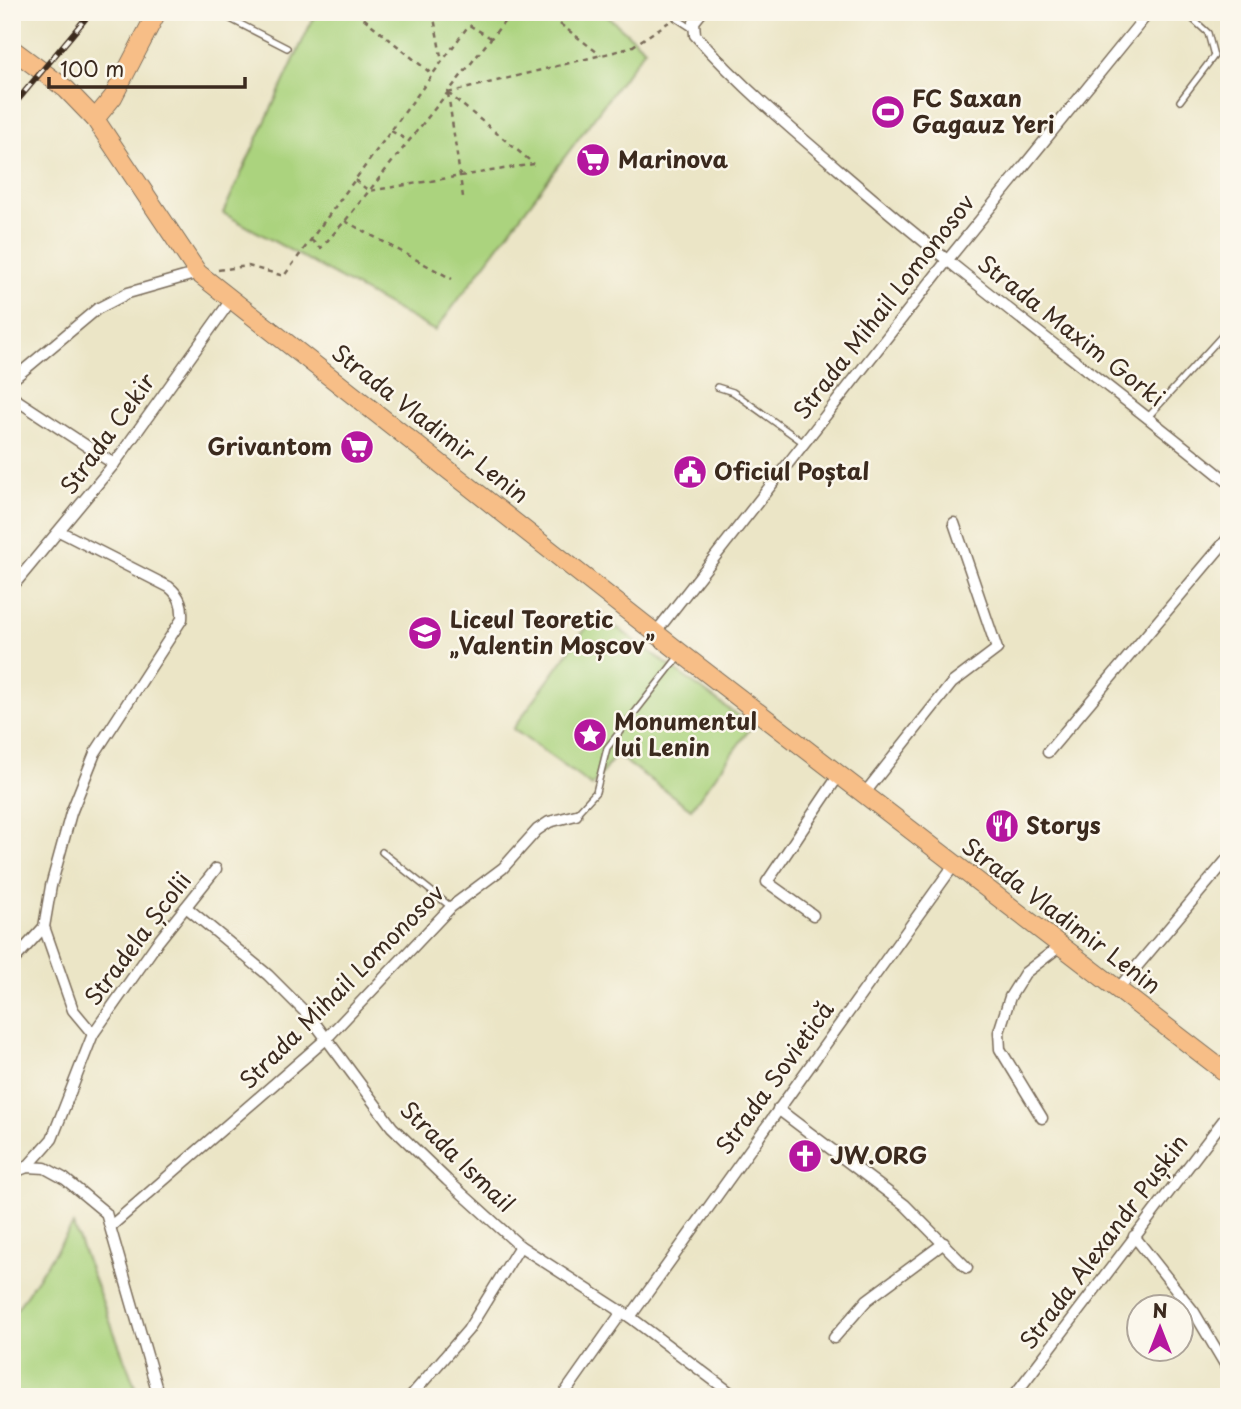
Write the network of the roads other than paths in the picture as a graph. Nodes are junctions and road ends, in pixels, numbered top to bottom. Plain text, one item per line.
1 (157, 12) edge
2 (217, 12) edge
3 (702, 12) edge
4 (1149, 12) edge
5 (1185, 12) edge
6 (675, 15) edge
7 (693, 29) junction
8 (287, 48) dead end
9 (16, 52) edge
10 (1180, 101) dead end
11 (95, 119) junction
12 (946, 262) junction
13 (198, 273) junction
14 (231, 300) junction
15 (1229, 328) edge
16 (12, 380) edge
17 (717, 387) dead end
18 (12, 397) edge
19 (1148, 417) junction
20 (804, 443) junction
21 (114, 464) junction
22 (1229, 483) edge
23 (954, 523) dead end
24 (61, 532) junction
25 (1229, 537) edge
26 (12, 587) edge
27 (656, 632) junction
28 (681, 653) junction
29 (1048, 752) dead end
30 (839, 775) junction
31 (864, 794) junction
32 (576, 815) joint
33 (382, 852) dead end
34 (1229, 857) edge
35 (954, 865) junction
36 (216, 869) dead end
37 (186, 907) junction
38 (451, 907) junction
39 (813, 915) dead end
40 (44, 927) junction
41 (1060, 946) junction
42 (12, 962) edge
43 (1117, 990) junction
44 (93, 1034) junction
45 (326, 1039) junction
46 (1229, 1075) edge
47 (778, 1109) junction
48 (1229, 1113) edge
49 (1042, 1118) dead end
50 (27, 1167) junction
51 (12, 1173) edge
52 (111, 1226) junction
53 (1134, 1236) junction
54 (944, 1243) junction
55 (520, 1246) junction
56 (967, 1268) dead end
57 (626, 1314) junction
58 (834, 1338) dead end
59 (1229, 1371) edge
60 (159, 1397) edge
61 (410, 1397) edge
62 (562, 1397) edge
63 (736, 1397) edge
64 (1013, 1397) edge

1 - 11 main road
2 - 8 lane
3 - 7 street
4 - 12 street, Strada Mihail Lomonosov
5 - 10 lane
6 - 7 lane, Strada Maxim Gorki
7 - 12 street, Strada Maxim Gorki
9 - 11 main road, Strada Vladimir Lenin
11 - 13 main road, Strada Vladimir Lenin
12 - 19 street, Strada Maxim Gorki
12 - 20 street, Strada Mihail Lomonosov
13 - 14 main road, Strada Vladimir Lenin
13 - 16 street
14 - 21 street, Strada Cekir
14 - 27 main road, Strada Vladimir Lenin
15 - 19 lane
17 - 20 lane
18 - 21 street
19 - 22 street, Strada Maxim Gorki
20 - 27 street, Strada Mihail Lomonosov
21 - 24 street, Strada Cekir
23 - 31 street
24 - 26 street, Strada Cekir
24 - 40 street
25 - 29 street
27 - 28 main road, Strada Vladimir Lenin
28 - 30 main road, Strada Vladimir Lenin
28 - 32 lane
30 - 31 main road, Strada Vladimir Lenin
30 - 39 street
31 - 35 main road, Strada Vladimir Lenin
32 - 38 street, Strada Mihail Lomonosov
33 - 38 lane
34 - 43 street
35 - 41 main road, Strada Vladimir Lenin
35 - 47 street, Strada Sovietică
36 - 37 street, Stradela Școlii
37 - 44 street, Stradela Școlii
37 - 45 street, Strada Ismail
38 - 45 street, Strada Mihail Lomonosov
40 - 42 street
40 - 44 street
41 - 43 main road, Strada Vladimir Lenin
41 - 49 street
43 - 46 main road, Strada Vladimir Lenin
44 - 50 street, Stradela Școlii
45 - 52 street, Strada Mihail Lomonosov
45 - 55 street, Strada Ismail
47 - 54 street
47 - 57 street, Strada Sovietică
48 - 53 street, Strada Alexandr Pușkin
50 - 51 street
50 - 52 street
52 - 60 street
53 - 59 street
53 - 64 street, Strada Alexandr Pușkin
54 - 56 street
54 - 58 street
55 - 57 street, Strada Ismail
55 - 61 street
57 - 62 street, Strada Sovietică
57 - 63 street, Strada Ismail

